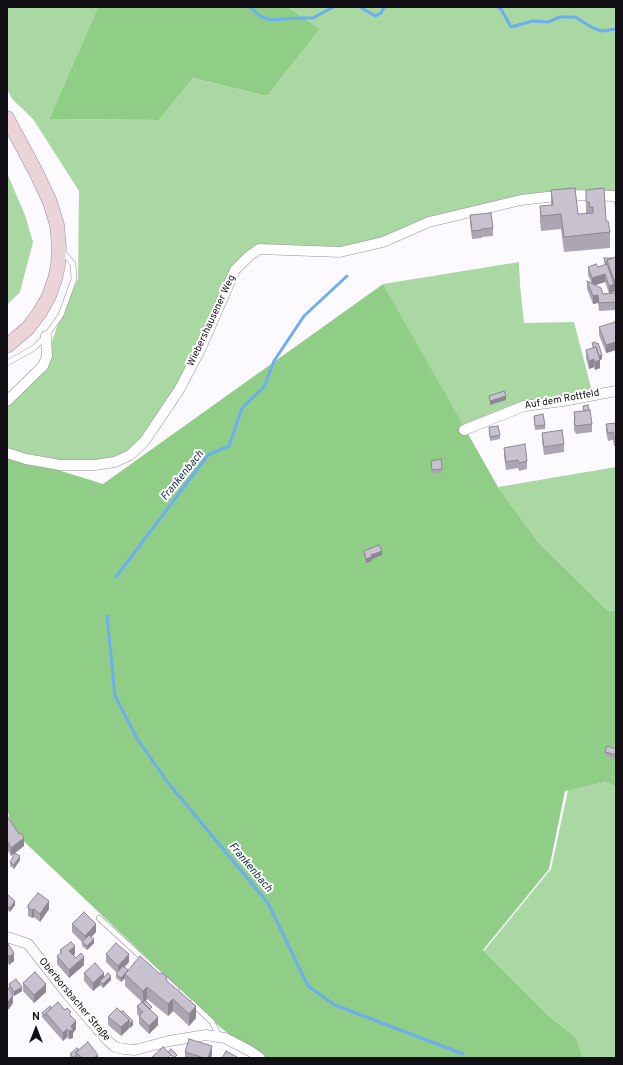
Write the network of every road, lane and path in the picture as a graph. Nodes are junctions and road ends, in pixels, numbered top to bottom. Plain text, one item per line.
1 (7, 118) edge
2 (616, 196) edge
3 (59, 247) junction
4 (46, 336) junction
5 (7, 346) edge
6 (7, 363) edge
7 (616, 392) edge
8 (7, 401) edge
9 (464, 430) dead end
10 (7, 453) edge
11 (99, 918) dead end
12 (7, 937) edge
13 (183, 996) edge
14 (189, 1001) edge
15 (219, 1036) junction
16 (260, 1058) edge

1 - 3 main road
2 - 10 street, Wiebershausener Weg
3 - 4 lane
3 - 5 main road
4 - 6 lane
4 - 8 street
7 - 9 street, Auf dem Rottfeld
11 - 13 lane
12 - 15 street, Oberborsbacher Straße
14 - 15 lane
15 - 16 street, Oberborsbacher Straße

